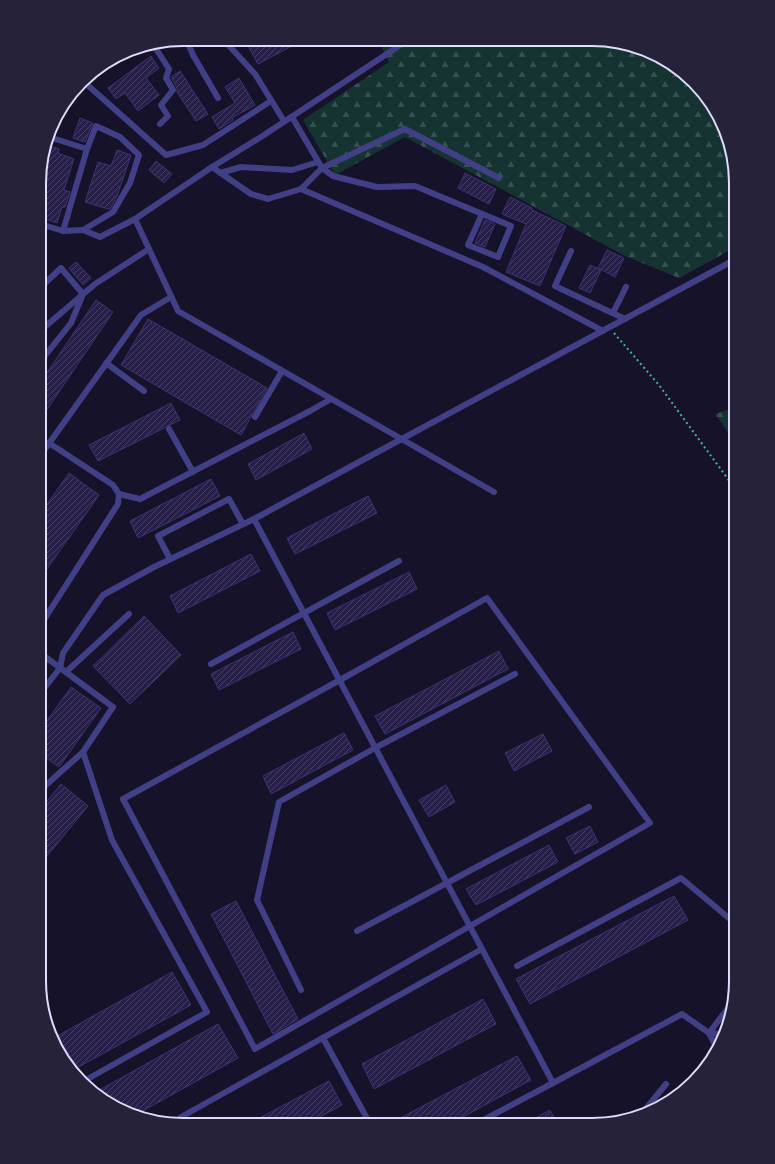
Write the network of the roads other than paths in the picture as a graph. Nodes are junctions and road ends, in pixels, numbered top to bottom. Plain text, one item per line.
1 (189, 46) edge
2 (229, 46) edge
3 (399, 46) edge
4 (156, 49) edge
5 (88, 85) edge
6 (218, 98) dead end
7 (272, 100) junction
8 (292, 117) junction
9 (284, 121) junction
10 (160, 124) dead end
11 (53, 138) edge
12 (87, 149) junction
13 (318, 162) junction
14 (212, 167) junction
15 (322, 168) junction
16 (220, 173) junction
17 (499, 178) dead end
18 (301, 189) junction
19 (482, 214) junction
20 (135, 219) junction
21 (46, 226) edge
22 (83, 230) junction
23 (63, 231) junction
24 (149, 249) junction
25 (571, 251) dead end
26 (729, 264) edge
27 (46, 282) edge
28 (626, 287) dead end
29 (83, 294) junction
30 (171, 297) junction
31 (612, 313) junction
32 (625, 319) junction
33 (46, 326) edge
34 (603, 331) junction
35 (46, 354) edge
36 (106, 363) junction
37 (282, 371) junction
38 (144, 391) dead end
39 (331, 399) junction
40 (255, 417) dead end
41 (170, 429) dead end
42 (401, 439) junction
43 (49, 443) junction
44 (46, 447) edge
45 (193, 472) junction
46 (494, 492) dead end
47 (120, 494) junction
48 (254, 519) junction
49 (243, 524) junction
50 (170, 560) junction
51 (399, 561) dead end
52 (304, 613) junction
53 (130, 614) dead end
54 (46, 617) edge
55 (46, 658) edge
56 (211, 664) dead end
57 (60, 668) junction
58 (66, 672) junction
59 (515, 674) dead end
60 (340, 680) junction
61 (46, 686) edge
62 (375, 748) junction
63 (83, 752) junction
64 (46, 785) edge
65 (589, 807) dead end
66 (447, 884) junction
67 (729, 918) edge
68 (470, 926) junction
69 (357, 932) dead end
70 (482, 949) junction
71 (517, 966) dead end
72 (301, 990) dead end
73 (725, 1011) edge
74 (708, 1033) junction
75 (718, 1034) edge
76 (323, 1038) junction
77 (714, 1044) edge
78 (87, 1079) edge
79 (553, 1083) junction
80 (666, 1084) dead end
81 (648, 1107) edge
82 (181, 1118) edge
83 (367, 1118) edge
84 (487, 1118) edge

1 - 6 lane
2 - 7 lane
3 - 8 lane
4 - 10 lane
5 - 7 lane
7 - 9 lane
8 - 9 lane
8 - 13 lane
9 - 14 lane
11 - 12 lane
12 - 22 lane
12 - 23 lane
13 - 15 lane
13 - 16 lane
14 - 16 lane
14 - 20 lane
15 - 17 lane
15 - 18 lane
15 - 19 lane
16 - 18 lane
18 - 34 lane
19 - 19 lane
20 - 22 lane
20 - 24 lane
21 - 23 lane
22 - 23 lane
24 - 29 lane
24 - 30 lane
25 - 31 lane
26 - 32 lane
27 - 29 lane
28 - 31 lane
29 - 33 lane
29 - 35 lane
30 - 36 lane
30 - 37 lane
31 - 32 lane
32 - 34 lane
34 - 42 lane
36 - 38 lane
36 - 43 lane
37 - 39 lane
37 - 40 lane
39 - 42 lane
39 - 45 lane
41 - 45 lane
42 - 46 lane
42 - 48 lane
43 - 44 lane
43 - 47 lane
45 - 47 lane
47 - 54 lane
48 - 49 lane
48 - 52 lane
49 - 50 lane
49 - 50 lane
50 - 57 lane
51 - 52 lane
52 - 56 lane
52 - 60 lane
53 - 58 lane
55 - 57 lane
57 - 58 lane
57 - 61 lane
58 - 63 lane
59 - 62 lane
60 - 62 lane
60 - 68 lane
60 - 68 lane
62 - 66 lane
62 - 72 lane
63 - 64 lane
63 - 78 lane
65 - 66 lane
66 - 68 lane
66 - 69 lane
67 - 71 lane
68 - 70 lane
70 - 76 lane
70 - 79 lane
73 - 74 lane
74 - 75 lane
74 - 77 lane
74 - 79 lane
76 - 82 lane
76 - 83 lane
79 - 84 lane
80 - 81 lane

